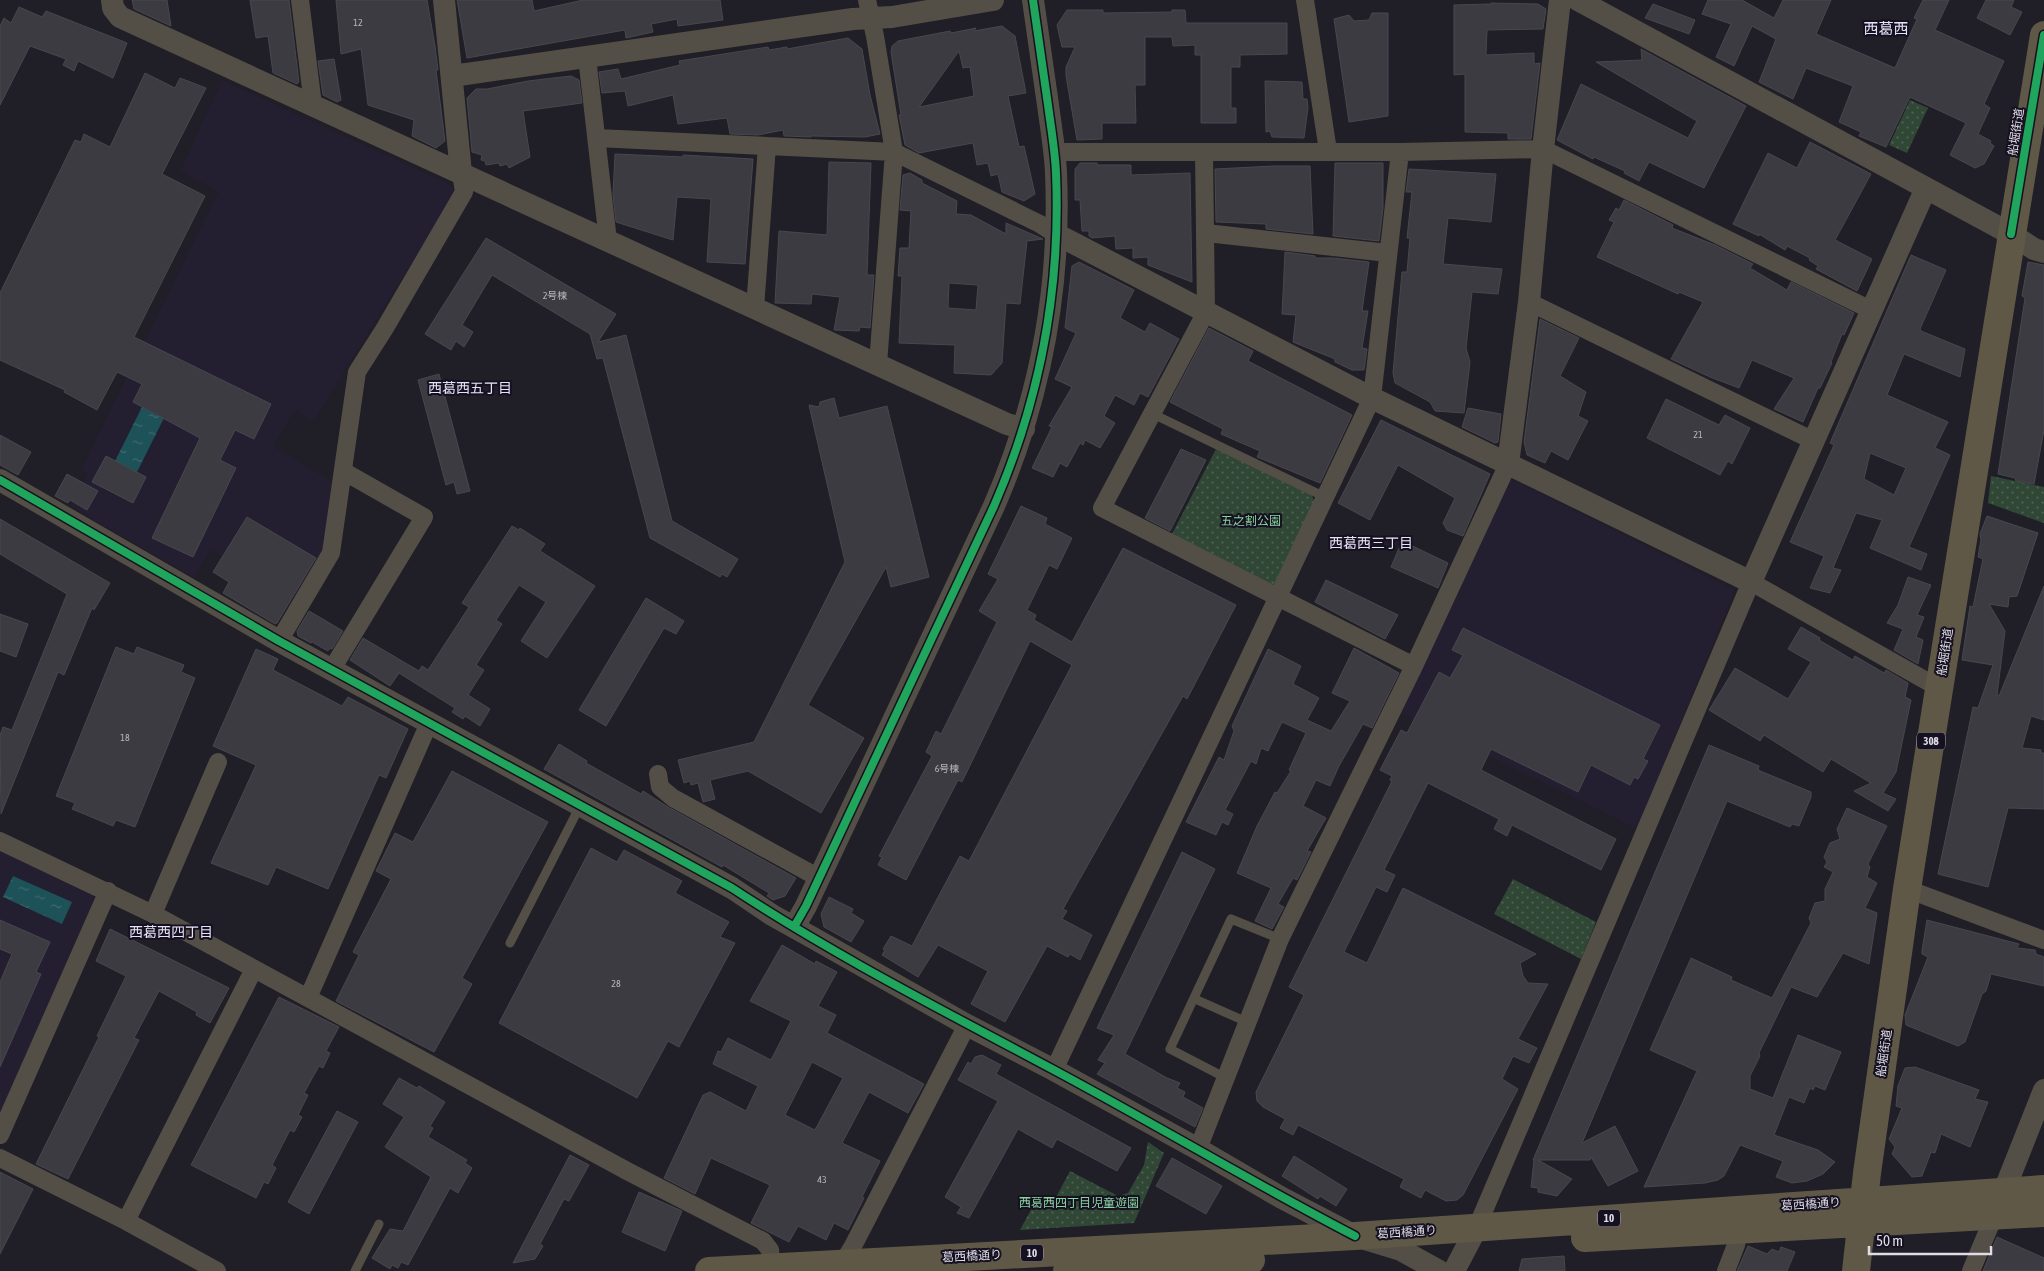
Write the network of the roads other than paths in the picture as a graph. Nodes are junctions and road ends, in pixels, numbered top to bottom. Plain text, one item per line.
1 (112, 0) edge
2 (300, 0) edge
3 (444, 0) edge
4 (1033, 0) edge
5 (1305, 0) edge
6 (1560, 0) edge
7 (1578, 0) edge
8 (983, 1) edge
9 (869, 9) edge
10 (2044, 35) edge
11 (587, 57) junction
12 (452, 76) junction
13 (313, 106) junction
14 (596, 138) junction
15 (767, 146) junction
16 (1543, 149) junction
17 (1328, 151) junction
18 (894, 152) junction
19 (1054, 152) junction
20 (1204, 152) junction
21 (1400, 152) junction
22 (461, 173) junction
23 (1926, 188) junction
24 (1056, 234) junction
25 (1206, 234) junction
26 (2011, 234) junction
27 (608, 241) junction
28 (2044, 252) edge
29 (1388, 253) junction
30 (1529, 302) junction
31 (755, 308) junction
32 (1871, 310) junction
33 (1206, 312) junction
34 (878, 364) junction
35 (1372, 398) junction
36 (1151, 412) junction
37 (1024, 429) junction
38 (1814, 441) junction
39 (1508, 464) junction
40 (343, 471) junction
41 (0, 480) edge
42 (1325, 497) junction
43 (1752, 582) junction
44 (1277, 597) junction
45 (279, 640) junction
46 (1414, 666) junction
47 (332, 670) junction
48 (1939, 688) junction
49 (429, 723) junction
50 (218, 762) dead end
51 (658, 774) dead end
52 (580, 806) junction
53 (0, 841) edge
54 (819, 878) junction
55 (1907, 889) junction
56 (108, 891) junction
57 (153, 914) junction
58 (794, 927) junction
59 (1280, 939) junction
60 (2044, 940) edge
61 (510, 943) dead end
62 (254, 969) junction
63 (308, 998) junction
64 (1195, 1000) junction
65 (1247, 1022) junction
66 (967, 1025) junction
67 (1054, 1070) junction
68 (1226, 1078) junction
69 (2044, 1090) edge
70 (0, 1135) edge
71 (1198, 1150) junction
72 (0, 1158) edge
73 (2044, 1188) edge
74 (2006, 1191) junction
75 (1863, 1212) junction
76 (2044, 1213) edge
77 (1994, 1216) junction
78 (126, 1221) junction
79 (379, 1224) dead end
80 (1738, 1229) junction
81 (1355, 1236) junction
82 (1473, 1236) junction
83 (1401, 1250) junction
84 (840, 1267) edge
85 (772, 1269) edge
86 (1136, 1269) edge
87 (217, 1271) edge
88 (355, 1271) edge
89 (709, 1271) edge
90 (1067, 1271) edge
91 (1439, 1271) edge
92 (1454, 1271) edge
93 (1726, 1271) edge
94 (1856, 1271) edge
95 (1971, 1271) edge

1 - 13 street
2 - 13 street
3 - 12 street
4 - 19 street
5 - 17 street
6 - 16 street
7 - 23 street
8 - 9 street
9 - 11 street
9 - 18 street
10 - 26 main road, 船堀街道 / 308
11 - 12 street
11 - 14 street
12 - 22 street
13 - 22 street
14 - 15 street
14 - 27 street
15 - 18 street
15 - 31 street
16 - 21 street
16 - 30 street
16 - 32 street
17 - 20 street
17 - 21 street
18 - 24 street
18 - 34 street
19 - 20 street
19 - 24 street
20 - 25 street
21 - 29 street
22 - 27 street
22 - 40 street
23 - 26 street
23 - 32 street
24 - 33 street
24 - 37 street
25 - 29 street
25 - 33 street
26 - 28 street
26 - 48 main road, 船堀街道 / 308
27 - 31 street
29 - 35 street
30 - 38 street
30 - 39 street
31 - 34 street
32 - 38 street
33 - 35 street
33 - 36 street
34 - 37 street
35 - 39 street
35 - 42 street
36 - 42 lane
36 - 44 street
37 - 54 street
38 - 43 street
39 - 43 street
39 - 46 street
40 - 45 street
40 - 47 street
41 - 45 street
42 - 44 street
43 - 48 street
43 - 82 street
44 - 46 street
44 - 67 street
45 - 47 street
46 - 59 street
47 - 49 street
48 - 55 main road, 船堀街道 / 308
49 - 52 street
49 - 63 street
50 - 57 street
51 - 54 street
52 - 58 street
52 - 61 lane
53 - 56 street
54 - 58 street
55 - 60 street
55 - 75 main road, 船堀街道 / 308
56 - 57 street
56 - 70 street
57 - 62 street
58 - 66 street
59 - 64 lane
59 - 65 street
62 - 63 street
62 - 78 street
63 - 85 street
64 - 65 lane
64 - 68 lane
65 - 68 street
66 - 67 street
66 - 84 street
67 - 71 street
68 - 71 street
69 - 74 street
71 - 81 street
72 - 78 street
73 - 74 main road, 葛西橋通り / 10
74 - 75 main road, 葛西橋通り / 10
74 - 77 street
75 - 77 main road, 葛西橋通り / 10
75 - 80 main road, 葛西橋通り / 10
75 - 82 main road, 葛西橋通り / 10
75 - 94 main road, 船堀街道 / 308
76 - 77 main road, 葛西橋通り / 10
77 - 95 street
78 - 87 street
79 - 88 lane
80 - 82 main road, 葛西橋通り / 10
80 - 93 street
81 - 82 main road, 葛西橋通り / 10
81 - 83 street
81 - 84 main road, 葛西橋通り / 10
82 - 83 main road, 葛西橋通り / 10
82 - 92 street
83 - 86 main road, 葛西橋通り / 10
83 - 91 street
84 - 85 main road, 葛西橋通り / 10
85 - 89 main road, 葛西橋通り / 10
86 - 90 main road, 葛西橋通り / 10

